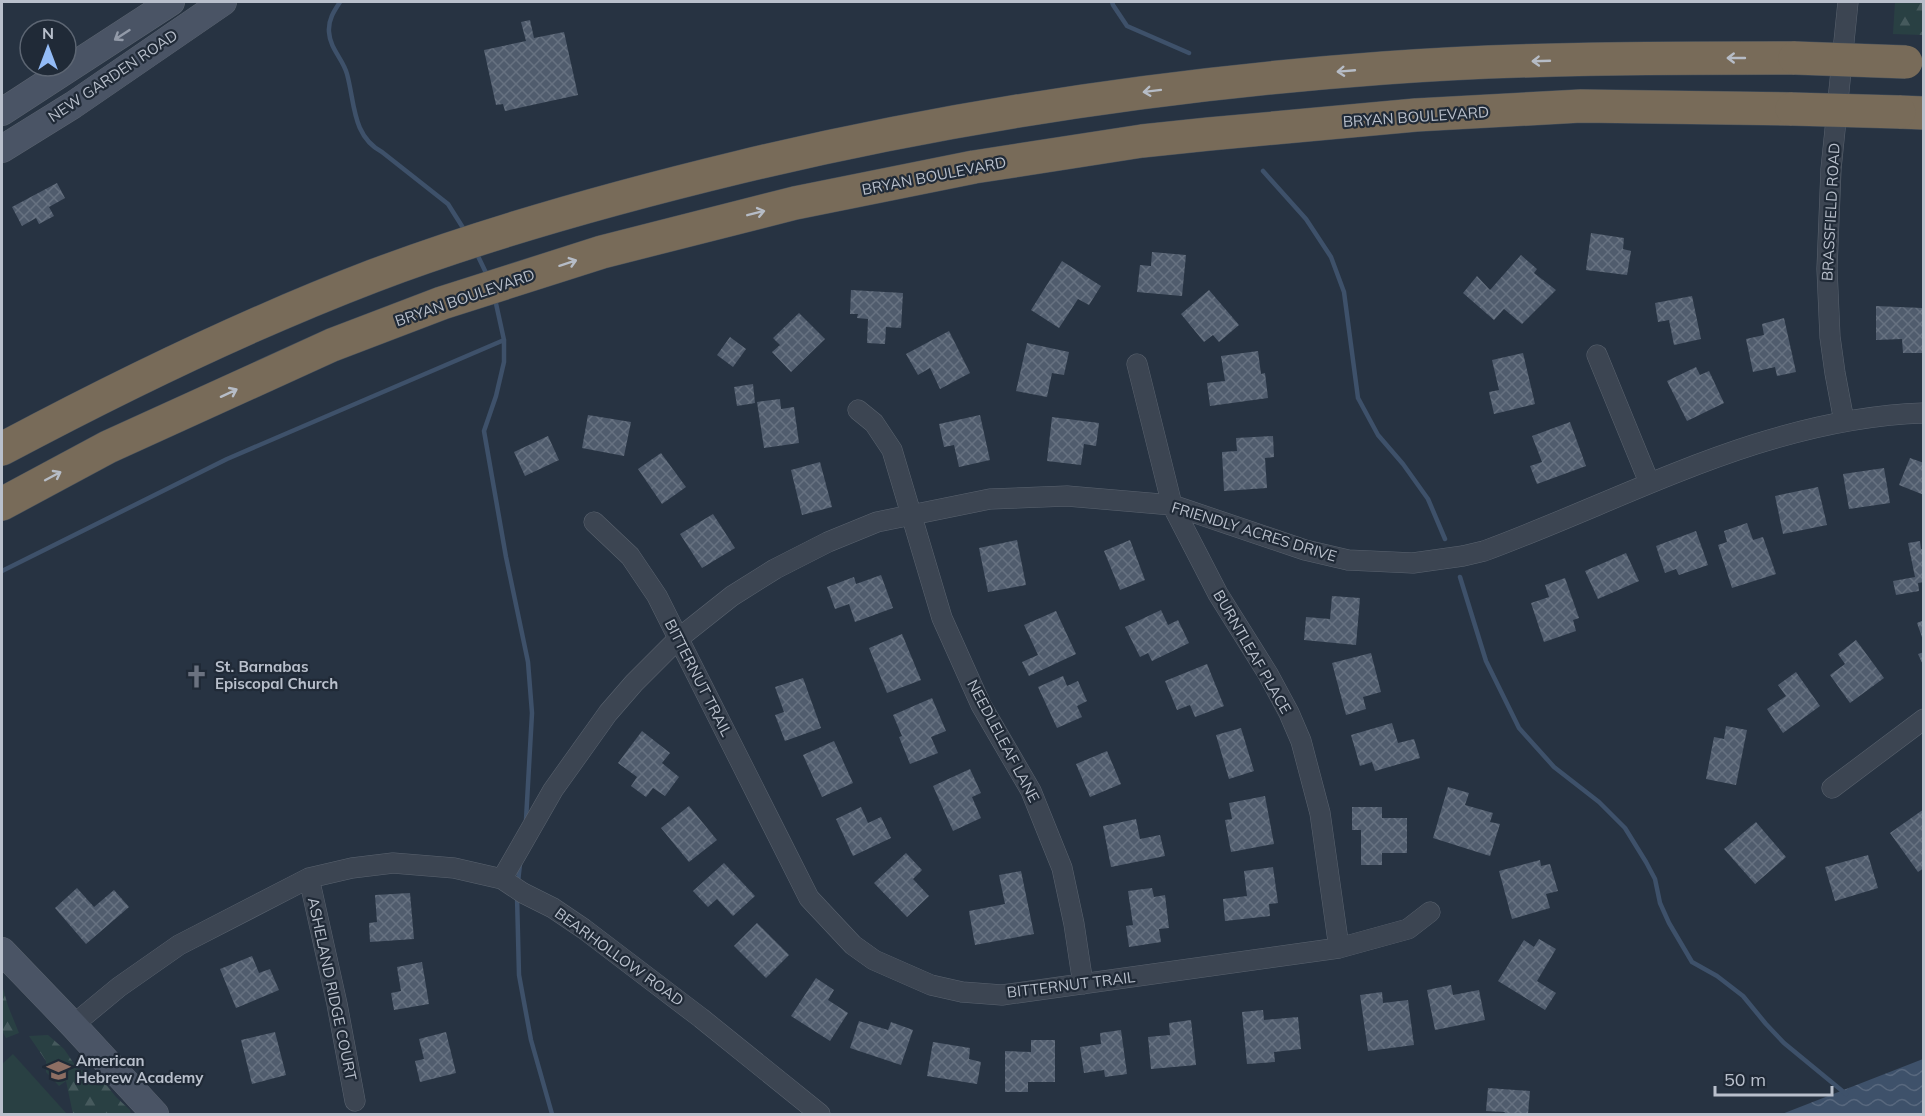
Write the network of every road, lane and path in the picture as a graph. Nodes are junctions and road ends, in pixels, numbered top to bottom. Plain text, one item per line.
1 (171, 2) edge
2 (224, 2) edge
3 (1848, 2) edge
4 (1915, 62) edge
5 (6, 110) edge
6 (1911, 112) edge
7 (2, 133) edge
8 (2, 149) edge
9 (1597, 355) dead end
10 (1137, 364) dead end
11 (858, 410) dead end
12 (1923, 412) edge
13 (1844, 421) junction
14 (2, 449) edge
15 (1649, 482) junction
16 (2, 504) edge
17 (1172, 505) junction
18 (912, 514) junction
19 (594, 522) dead end
20 (679, 638) junction
21 (1923, 719) edge
22 (1832, 788) dead end
23 (309, 878) junction
24 (502, 879) junction
25 (1430, 912) dead end
26 (1339, 948) junction
27 (2, 951) edge
28 (1083, 984) junction
29 (73, 1025) junction
30 (355, 1101) dead end
31 (155, 1114) edge
32 (819, 1114) edge

1 -> 5 main road, NEW GARDEN ROAD
2 - 8 main road, NEW GARDEN ROAD
3 - 13 street, BRASSFIELD ROAD
4 -> 14 highway, bridge
5 - 7 main road
16 -> 6 highway, BRYAN BOULEVARD, bridge
9 - 15 street
10 - 17 street, BURNTLEAF PLACE
11 - 18 street, NEEDLELEAF LANE
12 - 13 street, FRIENDLY ACRES DRIVE
13 - 15 street, FRIENDLY ACRES DRIVE
15 - 17 street, FRIENDLY ACRES DRIVE
17 - 18 street, FRIENDLY ACRES DRIVE
17 - 26 street, BURNTLEAF PLACE
18 - 20 street, FRIENDLY ACRES DRIVE
18 - 28 street, NEEDLELEAF LANE
19 - 20 street, BITTERNUT TRAIL
20 - 24 street, FRIENDLY ACRES DRIVE
20 - 28 street, BITTERNUT TRAIL
21 - 22 street
23 - 24 street, BEARHOLLOW ROAD
23 - 29 street, BEARHOLLOW ROAD
23 - 30 street, ASHELAND RIDGE COURT
24 - 32 street, BEARHOLLOW ROAD
25 - 26 street, BITTERNUT TRAIL
26 - 28 street, BITTERNUT TRAIL
27 - 29 main road
29 - 31 main road

